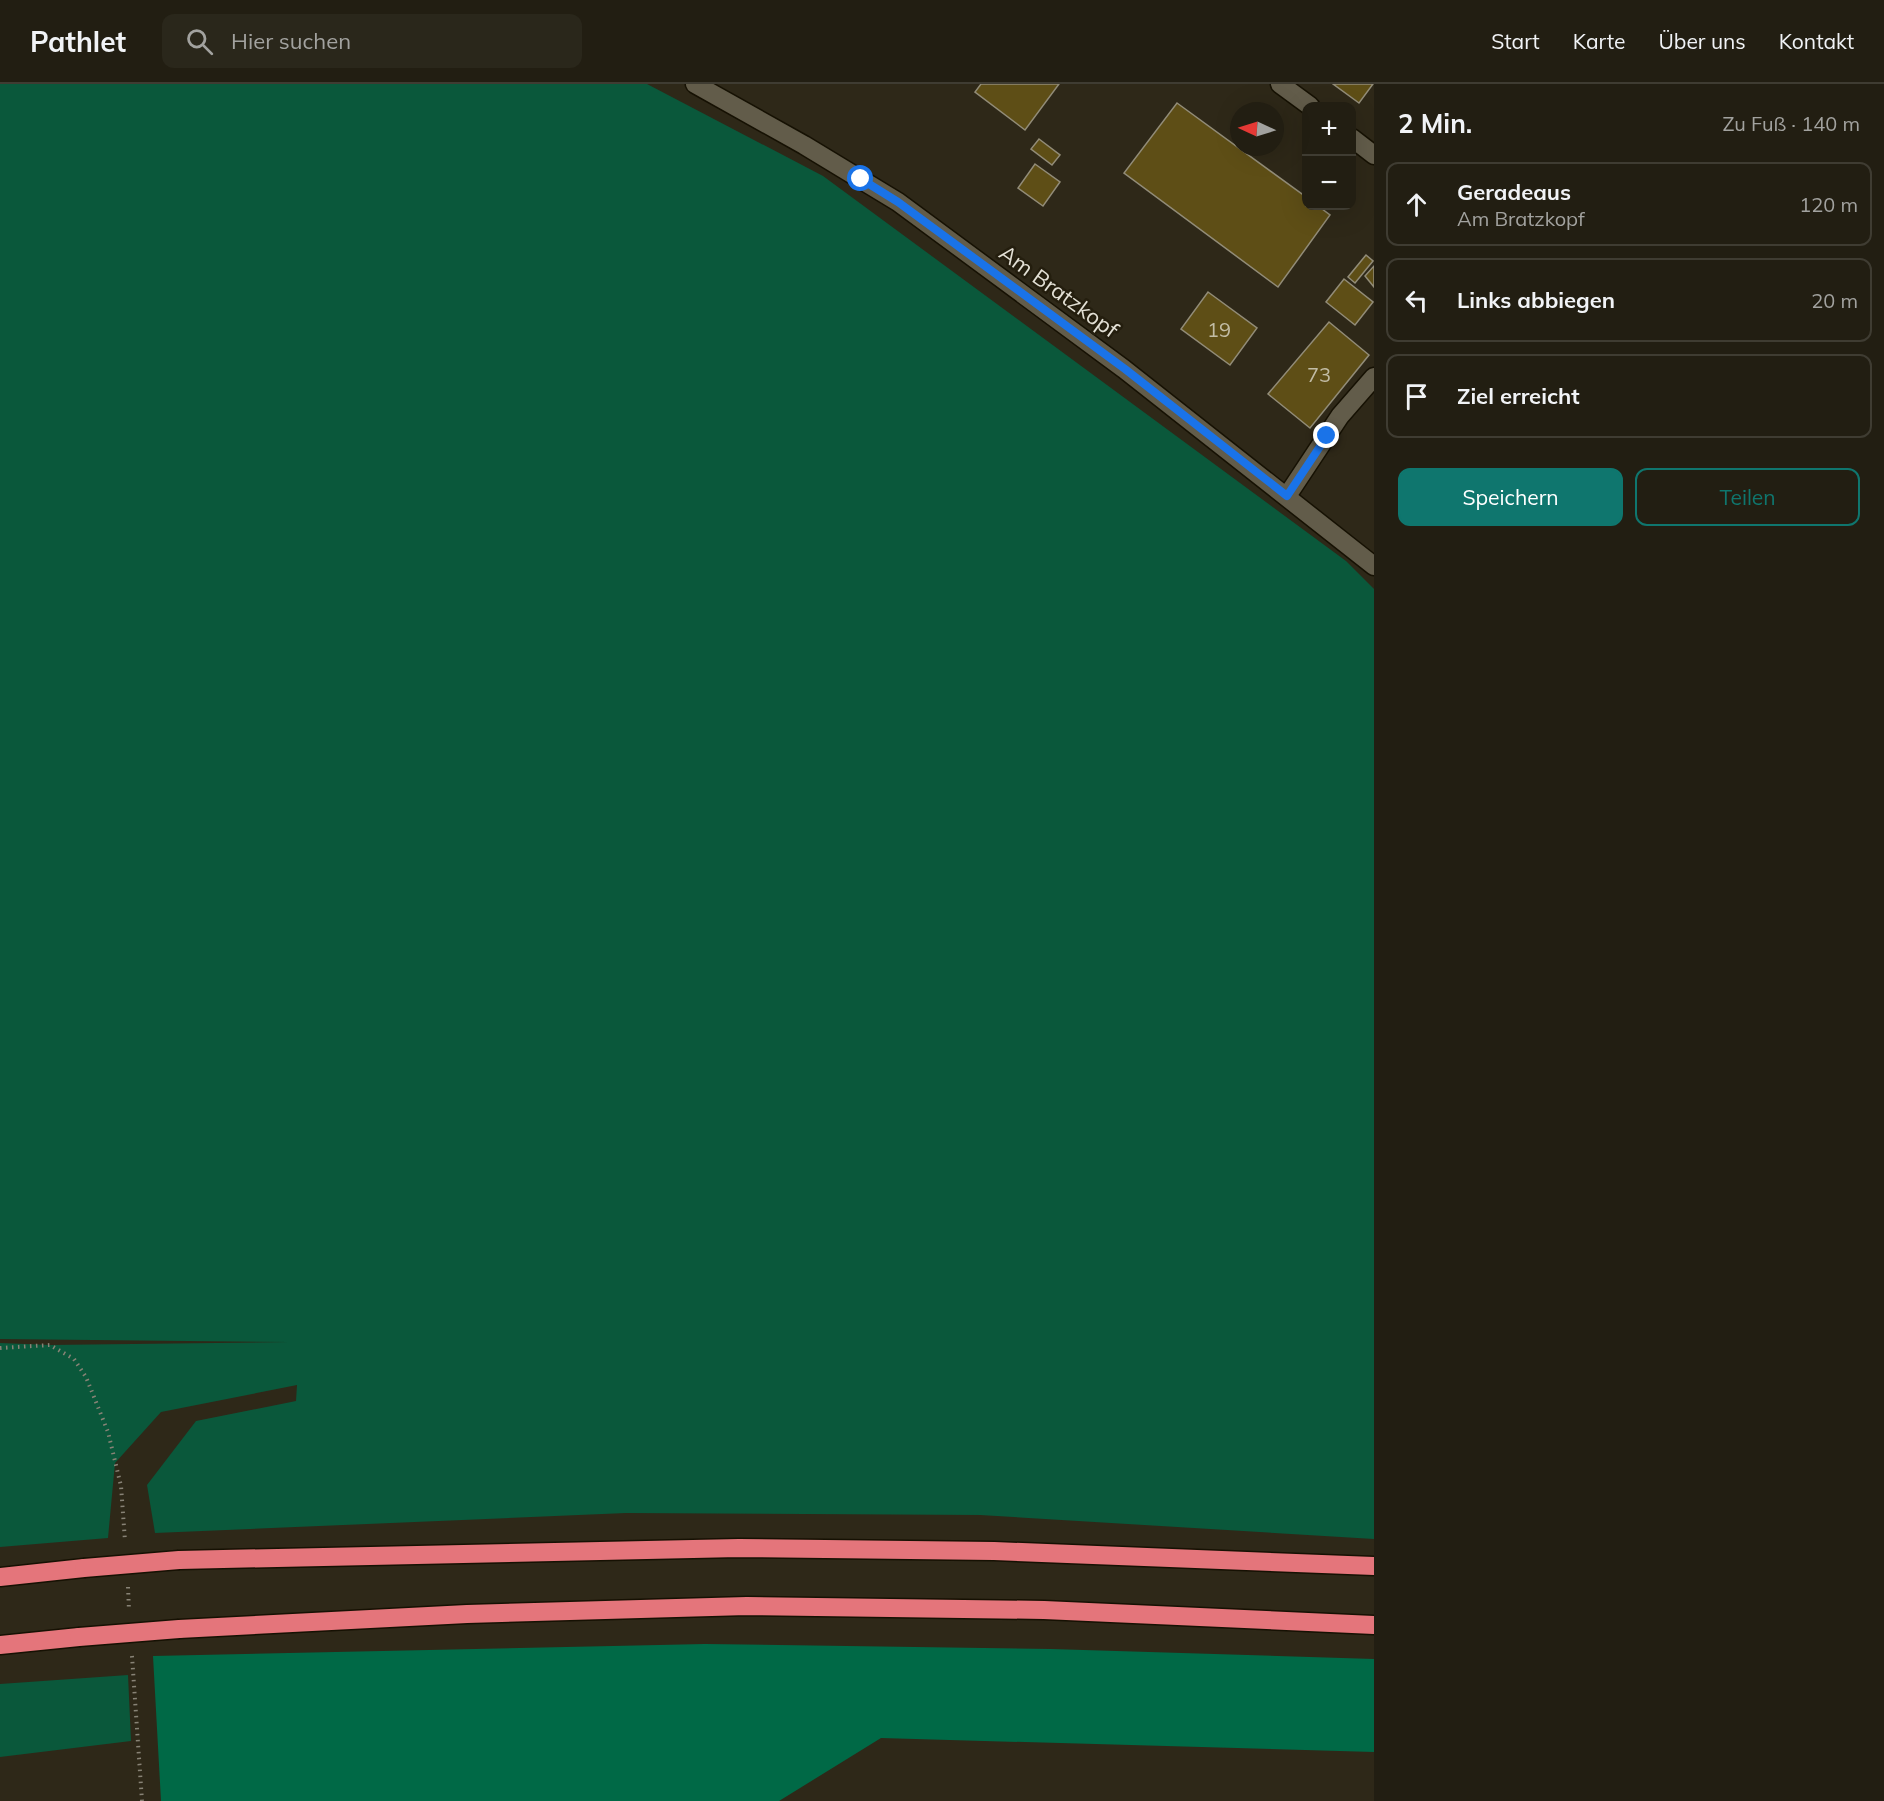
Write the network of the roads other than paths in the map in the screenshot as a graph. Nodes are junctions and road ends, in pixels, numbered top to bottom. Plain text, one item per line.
1 (695, 84) edge
2 (1280, 84) edge
3 (1305, 102) edge
4 (1356, 141) edge
5 (1374, 155) edge
6 (1374, 377) edge
7 (1287, 496) junction
8 (1374, 566) edge
9 (1374, 1566) edge
10 (0, 1577) edge
11 (1374, 1625) edge
12 (0, 1645) edge

1 - 7 street, Am Bratzkopf
2 - 3 street
4 - 5 street
6 - 7 street
7 - 8 street, Am Bratzkopf
9 - 10 highway, bridge
11 - 12 highway, bridge

